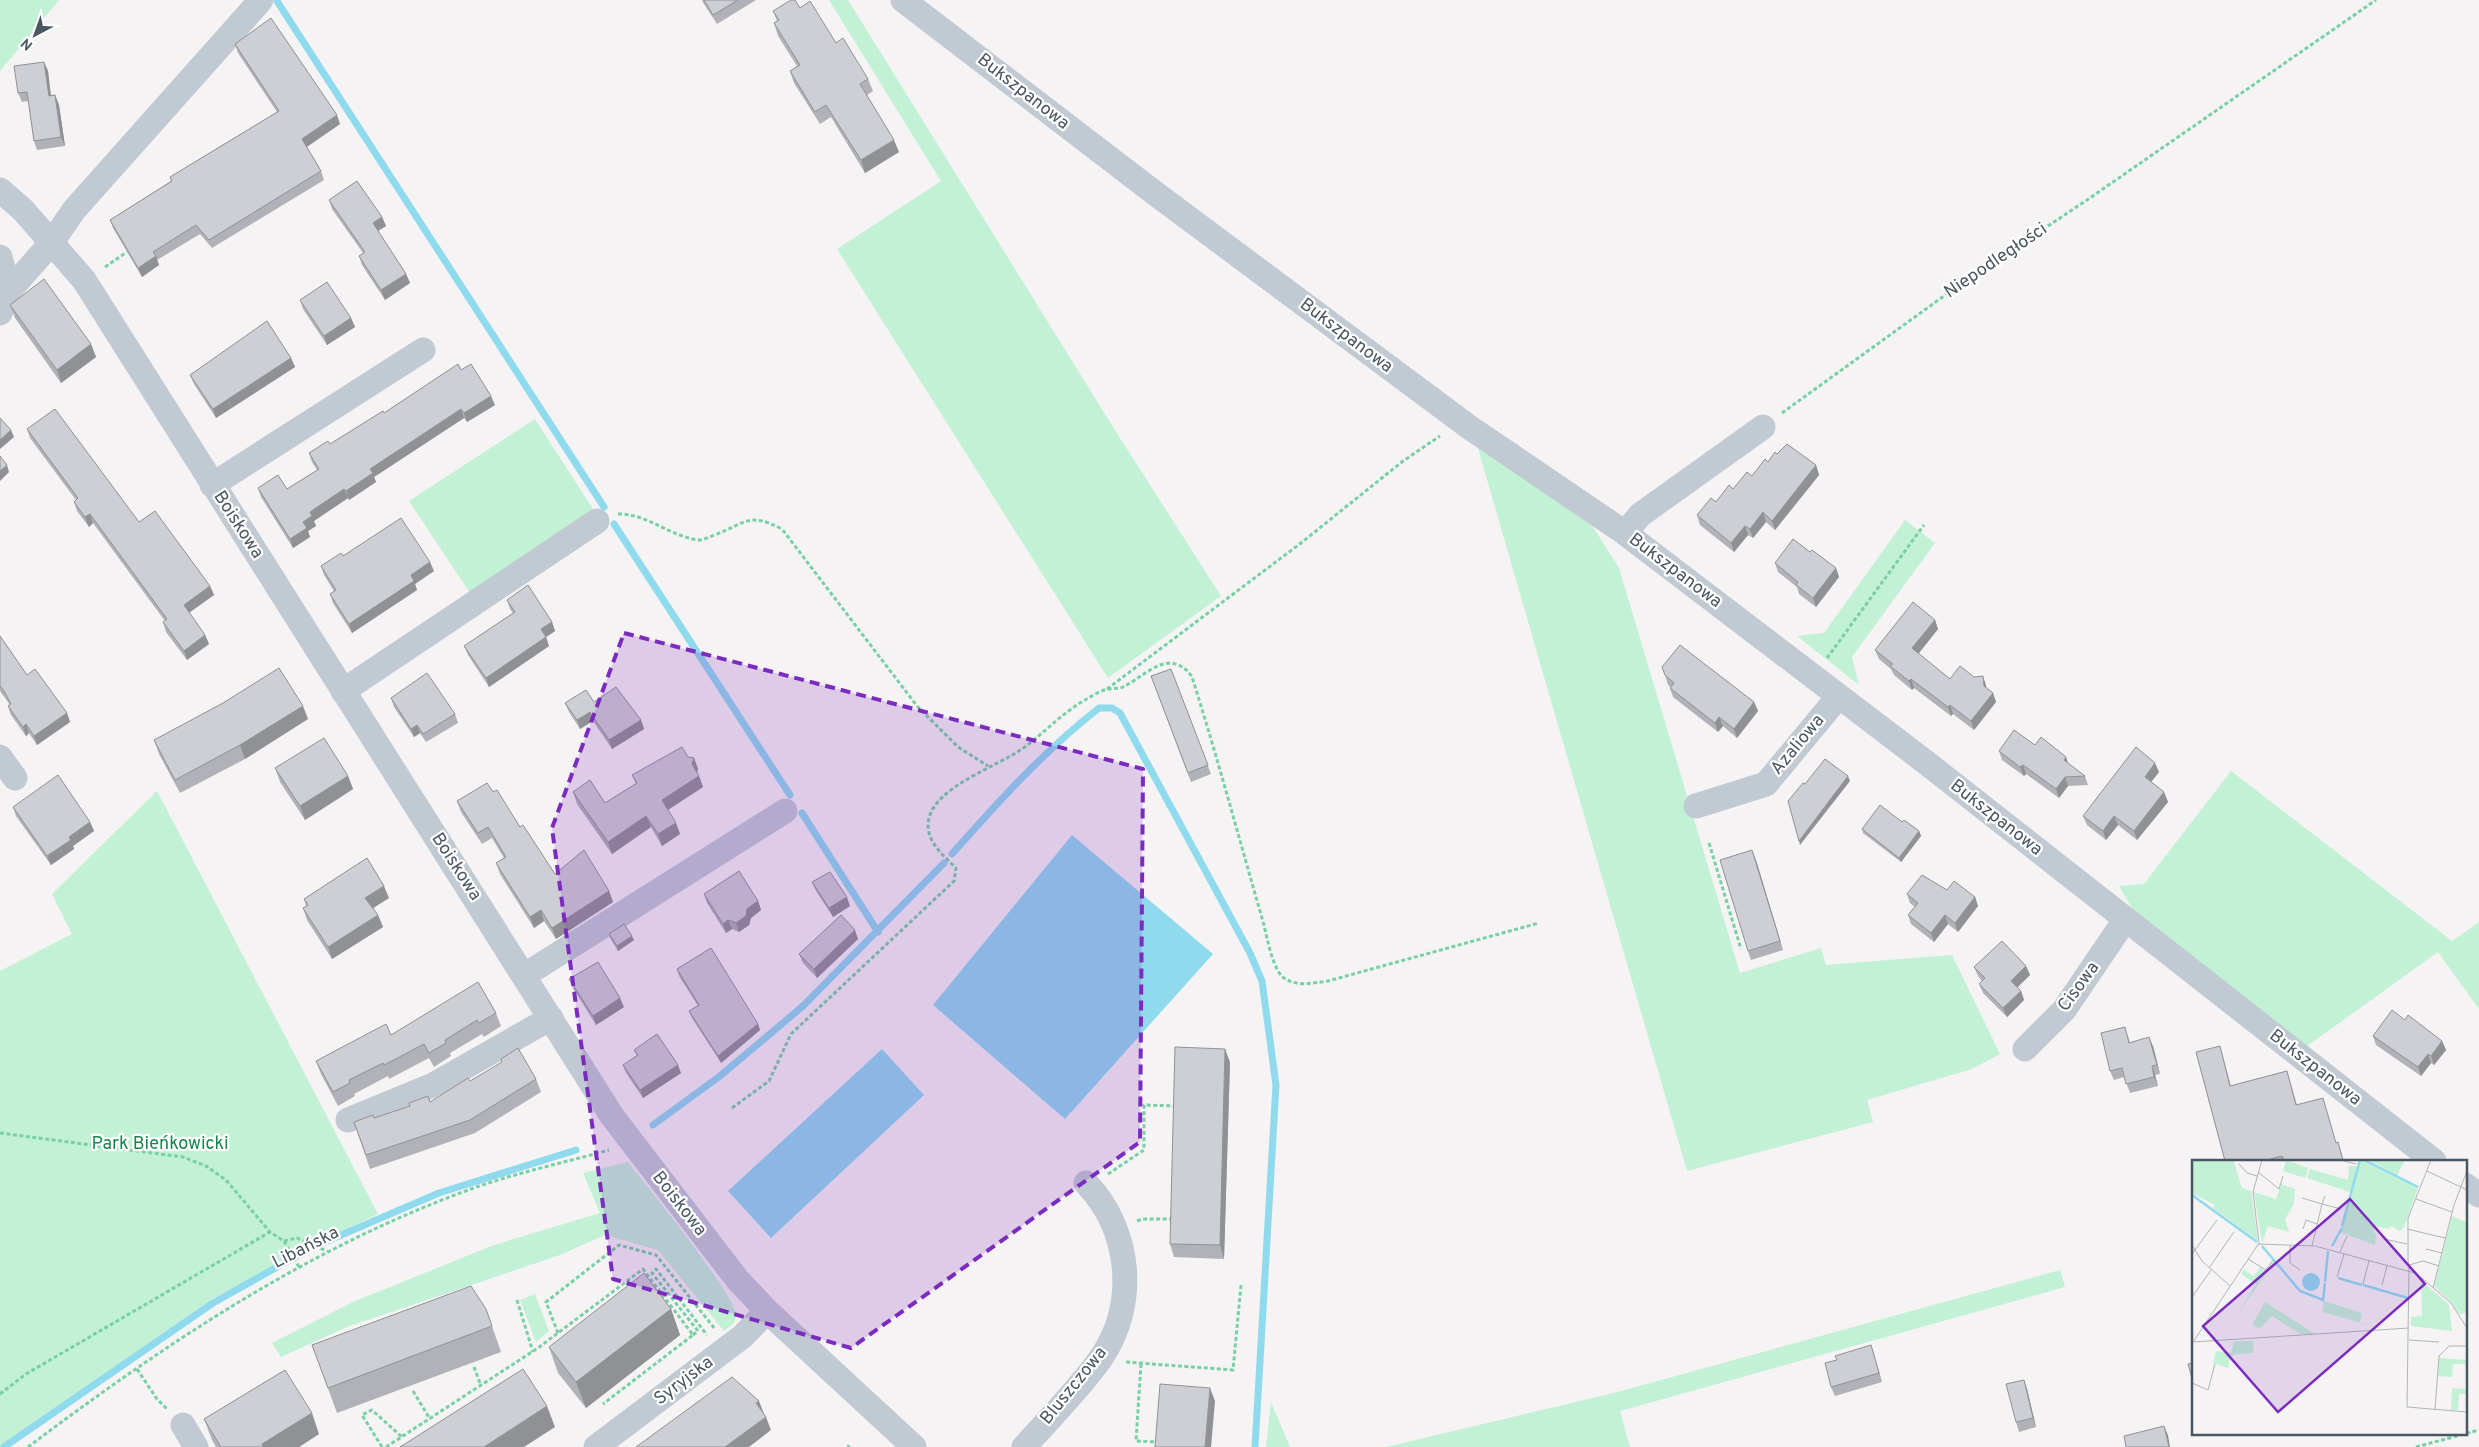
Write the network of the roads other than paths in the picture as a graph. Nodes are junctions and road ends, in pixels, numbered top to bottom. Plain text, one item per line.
1 (261, 0) edge
2 (903, 0) edge
3 (0, 190) edge
4 (52, 242) junction
5 (0, 257) edge
6 (5, 302) edge
7 (423, 350) dead end
8 (1763, 426) road end
9 (212, 485) junction
10 (597, 521) road end
11 (1625, 533) junction
12 (343, 691) junction
13 (1839, 696) junction
14 (0, 757) edge
15 (15, 778) dead end
16 (1696, 806) dead end
17 (785, 811) dead end
18 (2125, 920) junction
19 (525, 975) junction
20 (551, 1018) junction
21 (2026, 1049) dead end
22 (348, 1120) dead end
23 (2433, 1160) edge
24 (1093, 1181) road end
25 (2466, 1186) edge
26 (2479, 1195) edge
27 (768, 1311) junction
28 (183, 1425) road end
29 (196, 1447) edge
30 (596, 1447) edge
31 (914, 1447) edge
32 (1024, 1447) edge

1 - 4 street
2 - 11 street, Bukszpanowa
3 - 4 street, Boiskowa
4 - 6 street
4 - 9 street, Boiskowa
5 - 6 street
7 - 9 street
8 - 11 street
9 - 12 street, Boiskowa
10 - 12 street
11 - 13 street, Bukszpanowa
12 - 19 street, Boiskowa
13 - 16 street, Azaliowa
13 - 18 street, Bukszpanowa
14 - 15 street
17 - 19 street
18 - 21 street, Cisowa
18 - 23 street, Bukszpanowa
19 - 20 street, Boiskowa
20 - 22 street
20 - 27 street, Boiskowa
24 - 32 street, Bluszczowa
25 - 26 street
27 - 30 street, Syryjska
27 - 31 street, Boiskowa
28 - 29 street

